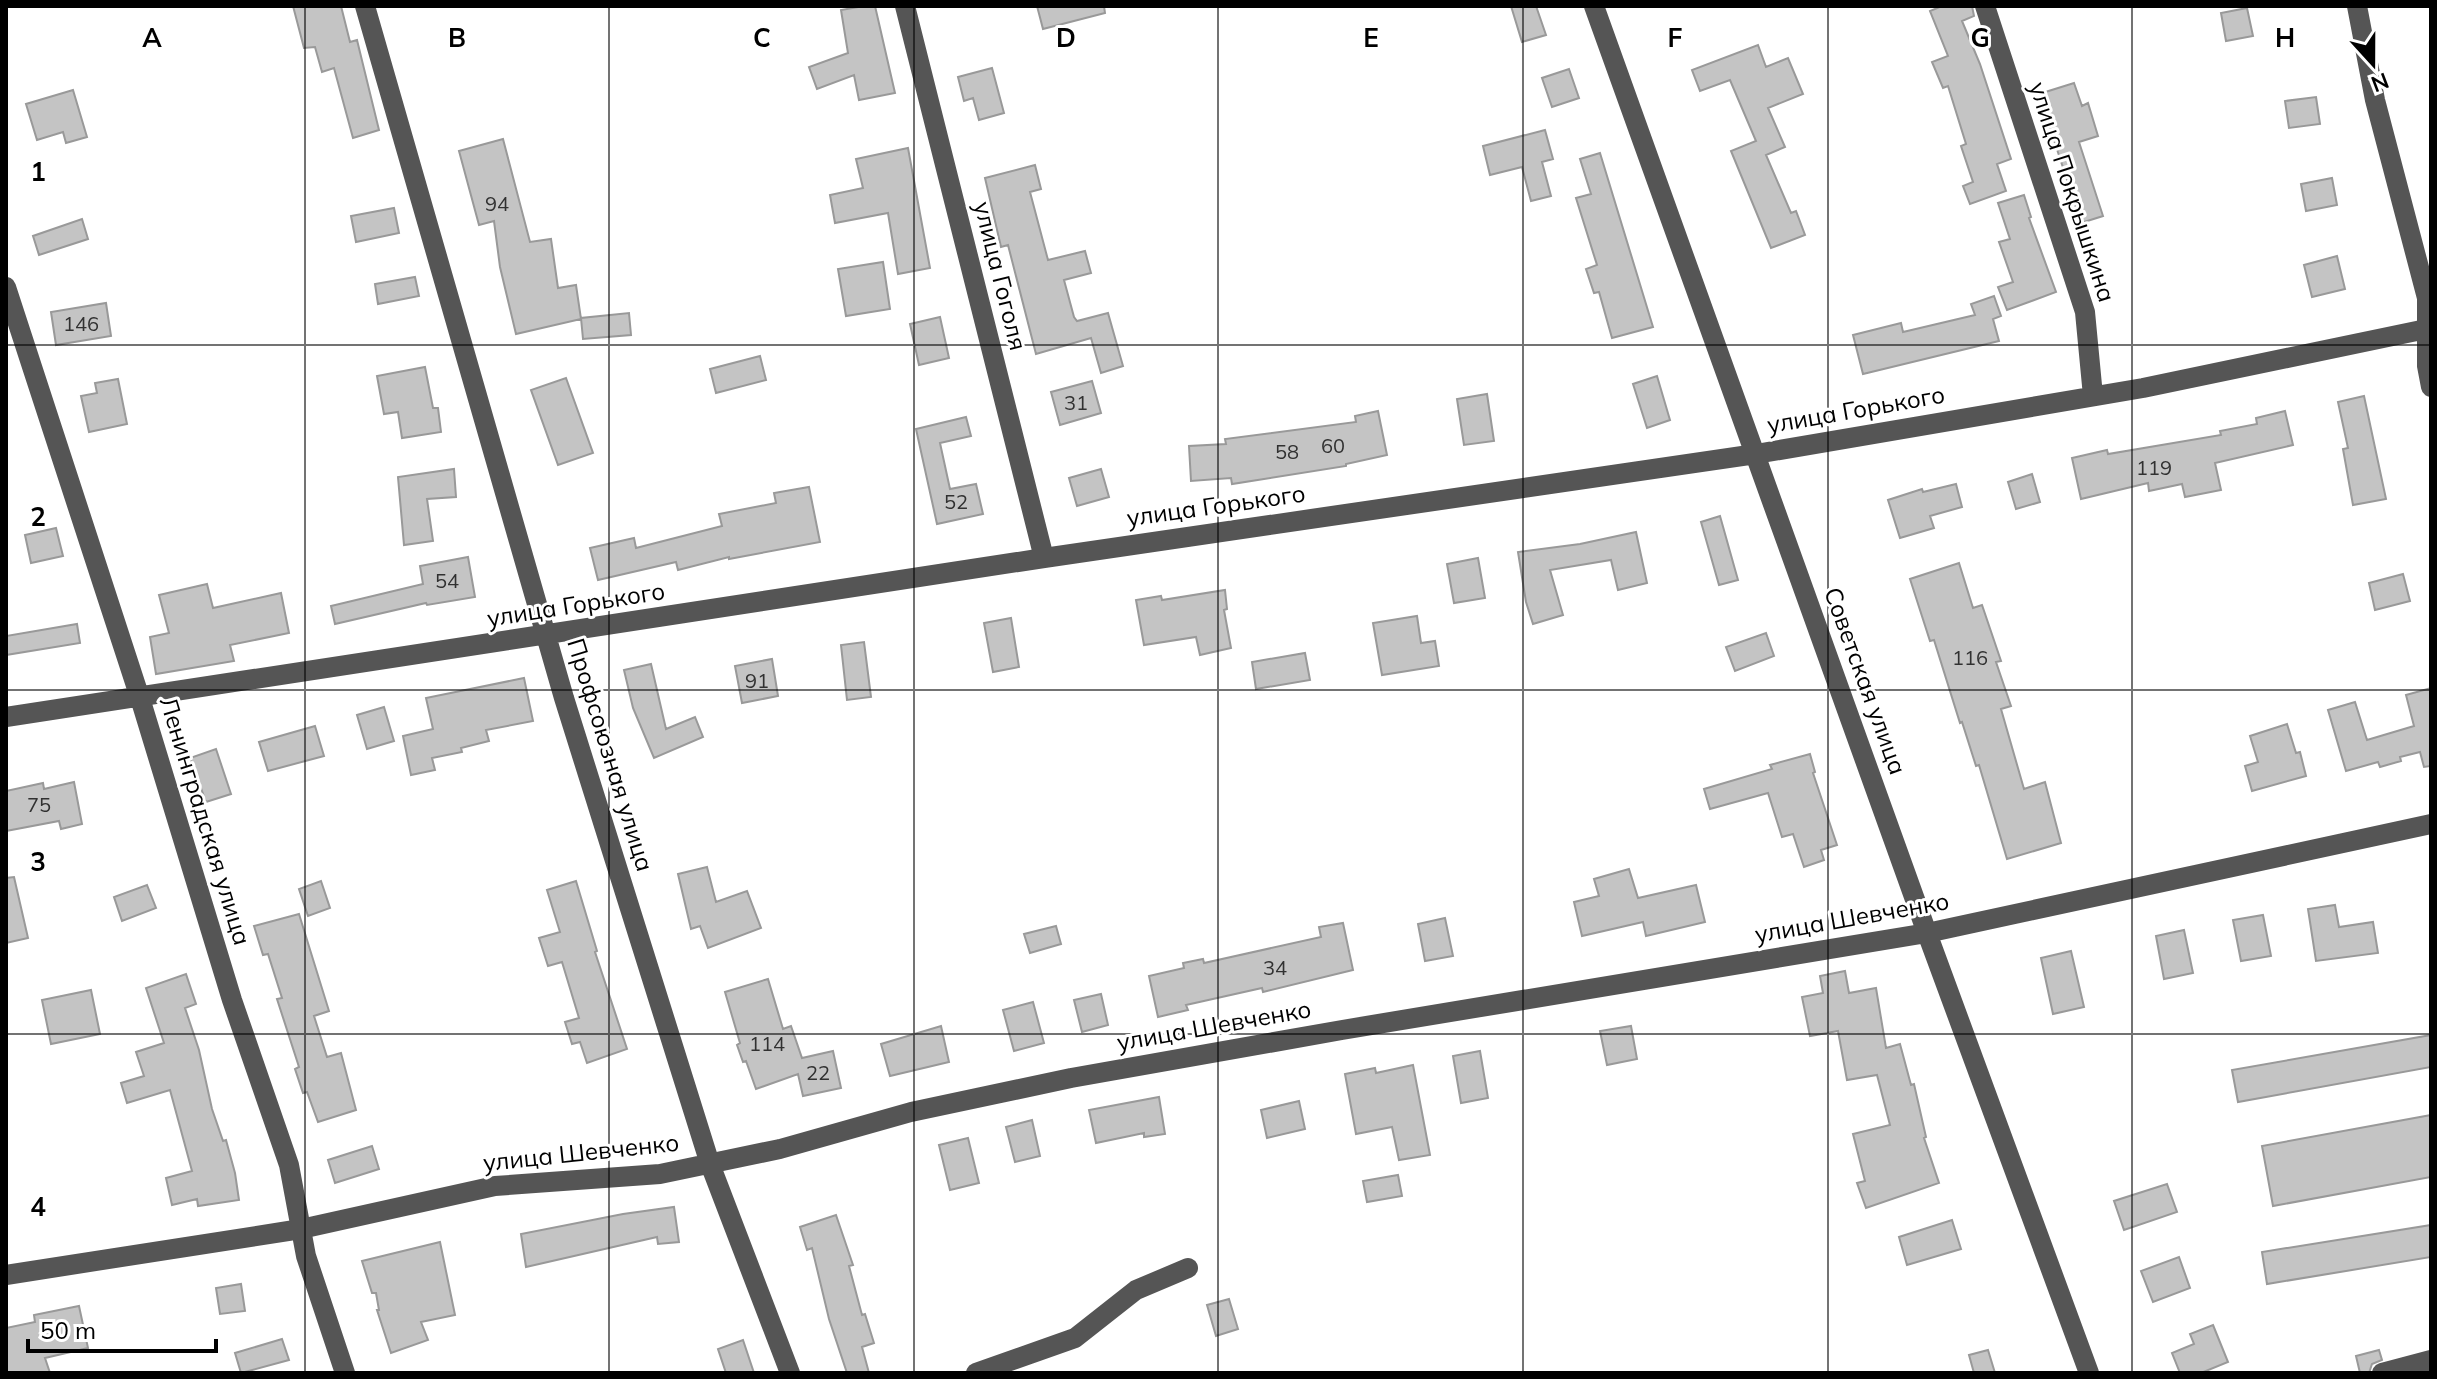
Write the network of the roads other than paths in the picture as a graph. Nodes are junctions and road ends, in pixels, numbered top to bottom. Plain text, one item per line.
1 (365, 6) edge
2 (905, 6) edge
3 (1594, 6) edge
4 (1985, 6) edge
5 (2357, 6) edge
6 (6, 287) edge
7 (2430, 329) edge
8 (2431, 387) edge
9 (2093, 396) junction
10 (1756, 454) junction
11 (1044, 558) junction
12 (547, 635) junction
13 (140, 698) junction
14 (6, 717) edge
15 (2431, 824) edge
16 (1927, 933) junction
17 (710, 1164) junction
18 (301, 1229) junction
19 (1188, 1268) dead end
20 (6, 1275) edge
21 (2431, 1360) edge
22 (345, 1373) edge
23 (790, 1373) edge
24 (976, 1373) edge
25 (2089, 1373) edge
26 (2382, 1373) edge

1 - 12 street, Профсоюзная улица
2 - 11 street, улица Гоголя
3 - 10 street, Советская улица
4 - 9 street, улица Покрышкина
5 - 7 street
6 - 13 street, Ленинградская улица
7 - 8 street
7 - 9 street, улица Горького
9 - 10 street, улица Горького
10 - 11 street, улица Горького
10 - 16 street, Советская улица
11 - 12 street, улица Горького
12 - 13 street, улица Горького
12 - 17 street, Профсоюзная улица
13 - 14 street, улица Горького
13 - 18 street, Ленинградская улица
15 - 16 street, улица Шевченко
16 - 17 street, улица Шевченко
16 - 25 street, Советская улица
17 - 18 street, улица Шевченко
17 - 23 street, Профсоюзная улица
18 - 20 street, улица Шевченко
18 - 22 street, Ленинградская улица
19 - 24 street
21 - 26 street

